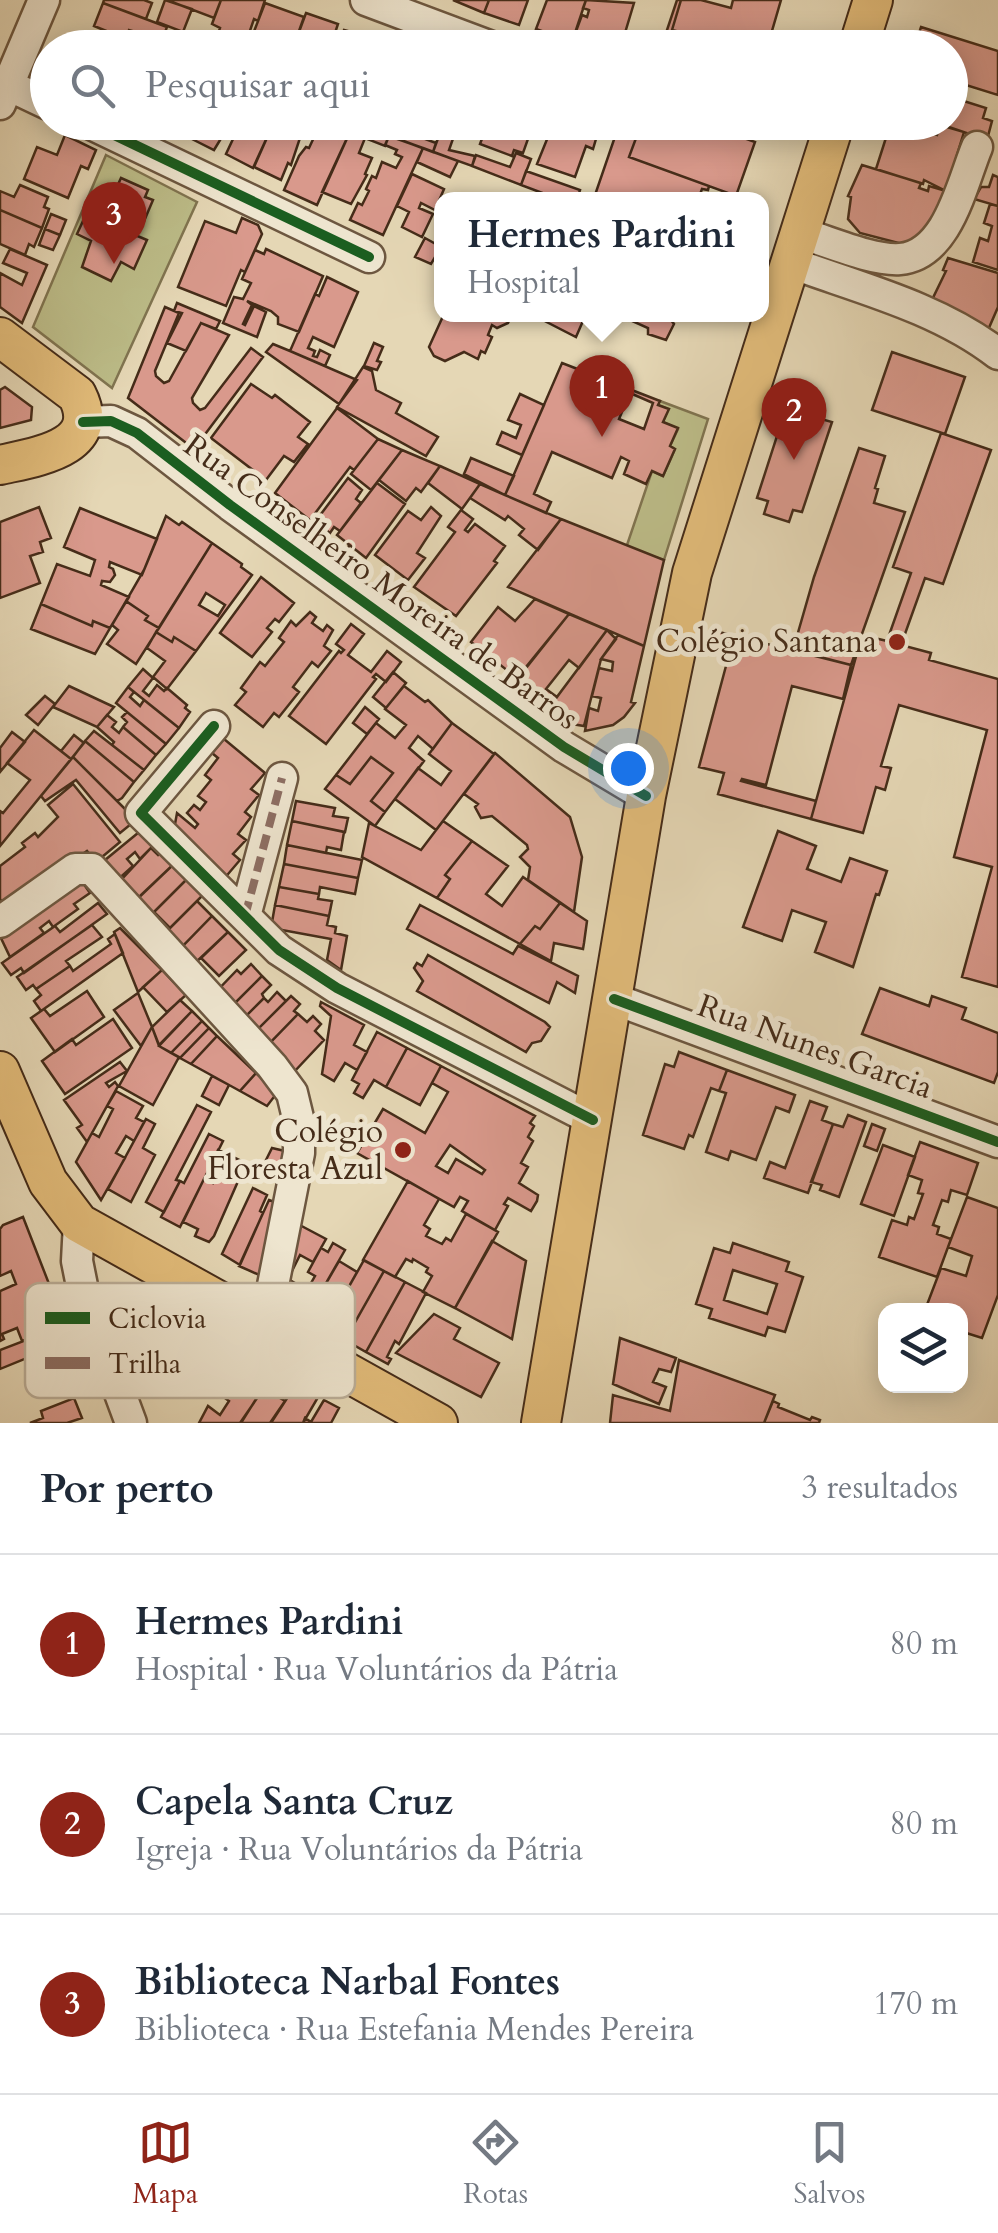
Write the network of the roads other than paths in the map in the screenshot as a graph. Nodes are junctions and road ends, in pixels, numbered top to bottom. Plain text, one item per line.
1 (44, 0) edge
2 (366, 0) edge
3 (873, 0) edge
4 (31, 30) edge
5 (446, 30) edge
6 (864, 30) edge
7 (30, 33) edge
8 (4, 94) edge
9 (30, 100) edge
10 (125, 140) edge
11 (829, 140) edge
12 (977, 147) dead end
13 (795, 248) junction
14 (369, 257) dead end
15 (0, 338) edge
16 (998, 354) edge
17 (83, 422) junction
18 (0, 465) edge
19 (214, 726) dead end
20 (282, 778) dead end
21 (646, 796) junction
22 (245, 916) junction
23 (0, 922) edge
24 (614, 999) junction
25 (0, 1071) edge
26 (593, 1120) junction
27 (998, 1142) edge
28 (79, 1223) junction
29 (81, 1283) edge
30 (187, 1283) edge
31 (274, 1283) edge
32 (355, 1376) edge
33 (123, 1398) edge
34 (132, 1423) edge
35 (438, 1423) edge
36 (541, 1423) edge

1 - 4 street
2 - 5 street
3 - 6 main road
7 - 8 street
8 - 9 street
10 - 14 street
11 - 13 main road
12 - 13 street
13 - 16 street
13 - 21 main road
15 - 17 main road
17 - 18 main road
17 - 21 street, Rua Conselheiro Moreira de Barros
19 - 22 street
20 - 22 street
21 - 24 main road
22 - 26 street
23 - 31 street
24 - 26 main road
24 - 27 street, Rua Nunes Garcia
25 - 28 main road
26 - 36 main road
28 - 29 street
28 - 30 main road
32 - 35 main road
33 - 34 street

